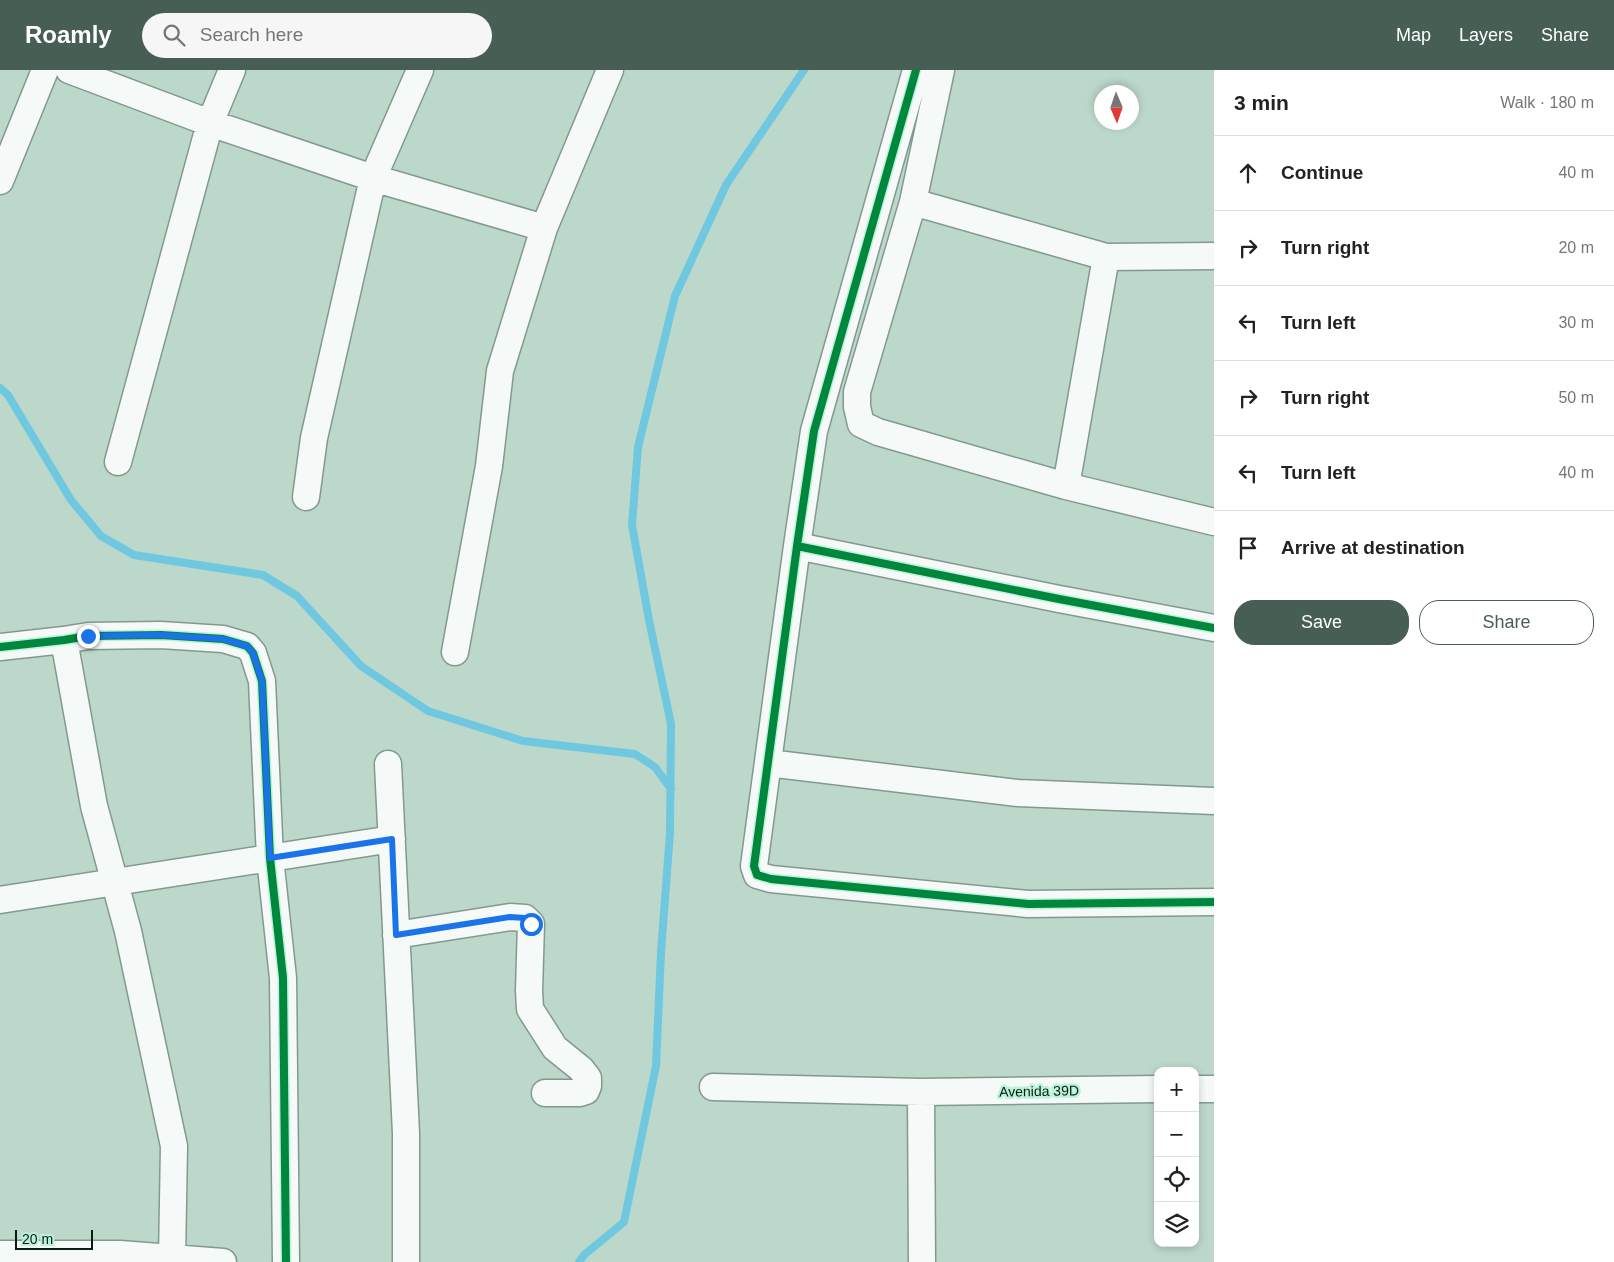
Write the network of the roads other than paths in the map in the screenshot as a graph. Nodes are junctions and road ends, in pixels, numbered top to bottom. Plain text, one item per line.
1 (45, 70) edge
2 (69, 70) edge
3 (232, 70) edge
4 (420, 70) edge
5 (610, 70) edge
6 (916, 70) edge
7 (941, 70) edge
8 (210, 123) junction
9 (373, 178) junction
10 (0, 181) edge
11 (913, 202) junction
12 (544, 228) junction
13 (1214, 256) edge
14 (1106, 257) junction
15 (118, 462) dead end
16 (1066, 486) junction
17 (306, 497) dead end
18 (1214, 522) edge
19 (797, 546) junction
20 (1214, 628) edge
21 (64, 640) junction
22 (0, 647) edge
23 (454, 652) dead end
24 (768, 763) junction
25 (388, 764) dead end
26 (1214, 801) edge
27 (392, 839) junction
28 (270, 858) junction
29 (114, 883) junction
30 (0, 900) edge
31 (1214, 902) edge
32 (396, 935) junction
33 (713, 1087) dead end
34 (1214, 1088) edge
35 (1154, 1089) edge
36 (1199, 1089) edge
37 (921, 1092) junction
38 (545, 1093) dead end
39 (0, 1254) edge
40 (73, 1258) edge
41 (172, 1259) junction
42 (223, 1262) edge
43 (286, 1262) edge
44 (406, 1262) edge
45 (922, 1262) edge

1 - 10 street
2 - 8 street
3 - 8 street
4 - 9 street
5 - 12 street
6 - 19 street
7 - 11 street
8 - 9 street
8 - 15 street
9 - 12 street
9 - 17 street
11 - 14 street
11 - 16 street
12 - 23 street
13 - 14 street
14 - 16 street
16 - 18 street
19 - 20 street
19 - 24 street
21 - 22 street
21 - 28 street
21 - 29 street
24 - 26 street
24 - 31 street
25 - 27 street
27 - 28 street
27 - 32 street
28 - 29 street
28 - 43 street
29 - 30 street
29 - 41 street
32 - 38 street
32 - 44 street
33 - 37 street, Avenida 39D
34 - 36 street
35 - 37 street, Avenida 39D
37 - 45 street
39 - 40 street
40 - 41 street
41 - 42 street

